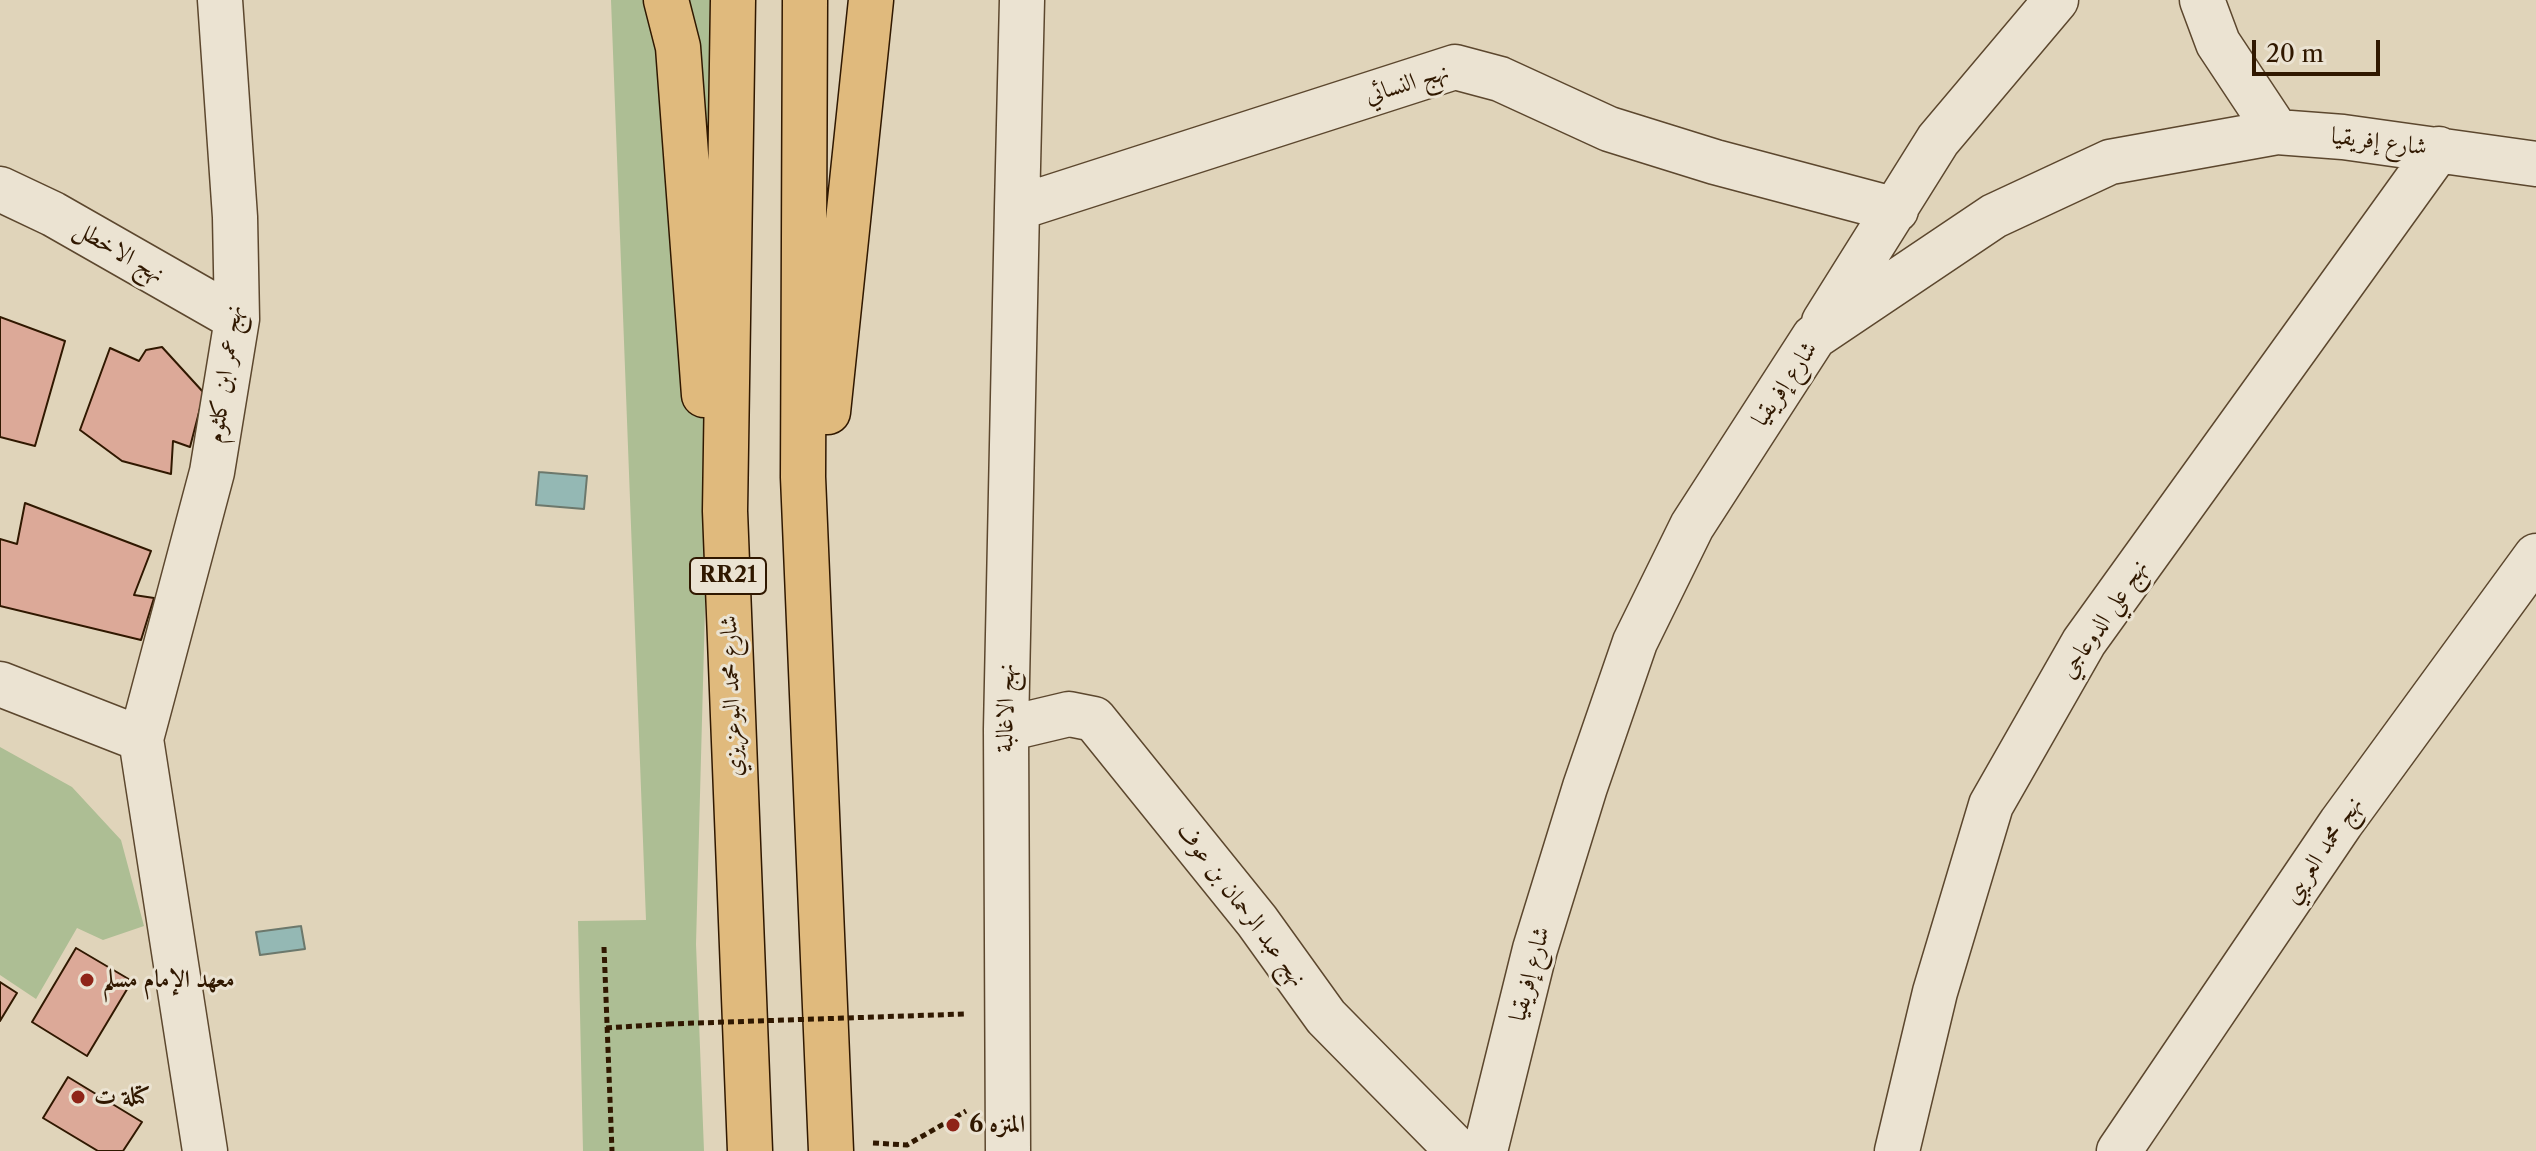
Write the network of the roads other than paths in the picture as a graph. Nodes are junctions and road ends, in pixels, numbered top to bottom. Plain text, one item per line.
1 (220, 0) edge
2 (666, 0) edge
3 (733, 0) edge
4 (805, 0) edge
5 (871, 0) edge
6 (1022, 0) edge
7 (2056, 0) edge
8 (2202, 0) edge
9 (2277, 132) junction
10 (2439, 149) junction
11 (2536, 164) edge
12 (0, 189) edge
13 (1017, 208) junction
14 (1896, 210) junction
15 (237, 319) junction
16 (1814, 337) junction
17 (804, 503) junction
18 (725, 511) junction
19 (2536, 556) edge
20 (0, 684) edge
21 (1006, 729) junction
22 (141, 739) junction
23 (830, 1146) edge
24 (205, 1151) edge
25 (750, 1151) edge
26 (1008, 1151) edge
27 (1458, 1151) edge
28 (1485, 1151) edge
29 (1897, 1151) edge
30 (2119, 1151) edge

1 - 15 street, نهج عمر ابن كلثوم
2 - 18 highway
3 - 18 highway, شارع محمد البوعزيزي / RR21
4 - 17 highway
5 - 17 highway
6 - 13 street
7 - 14 street
8 - 9 street
9 - 10 street, شارع إفريقيا
9 - 16 street, شارع إفريقيا
10 - 11 street, شارع إفريقيا
10 - 29 street, نهج علي الدوعاجي
12 - 15 street, نهج الاخطل
13 - 14 street, نهج النسائي
13 - 21 street, نهج الاغالبة
14 - 16 street
15 - 22 street, نهج عمر ابن كلثوم
16 - 28 street, شارع إفريقيا
17 - 23 highway
18 - 25 highway, شارع محمد البوعزيزي / RR21
19 - 30 street, نهج محمد العريبي
20 - 22 street
21 - 26 street, نهج الاغالبة
21 - 27 street, نهج عبد الرحمان بن عوف
22 - 24 street

